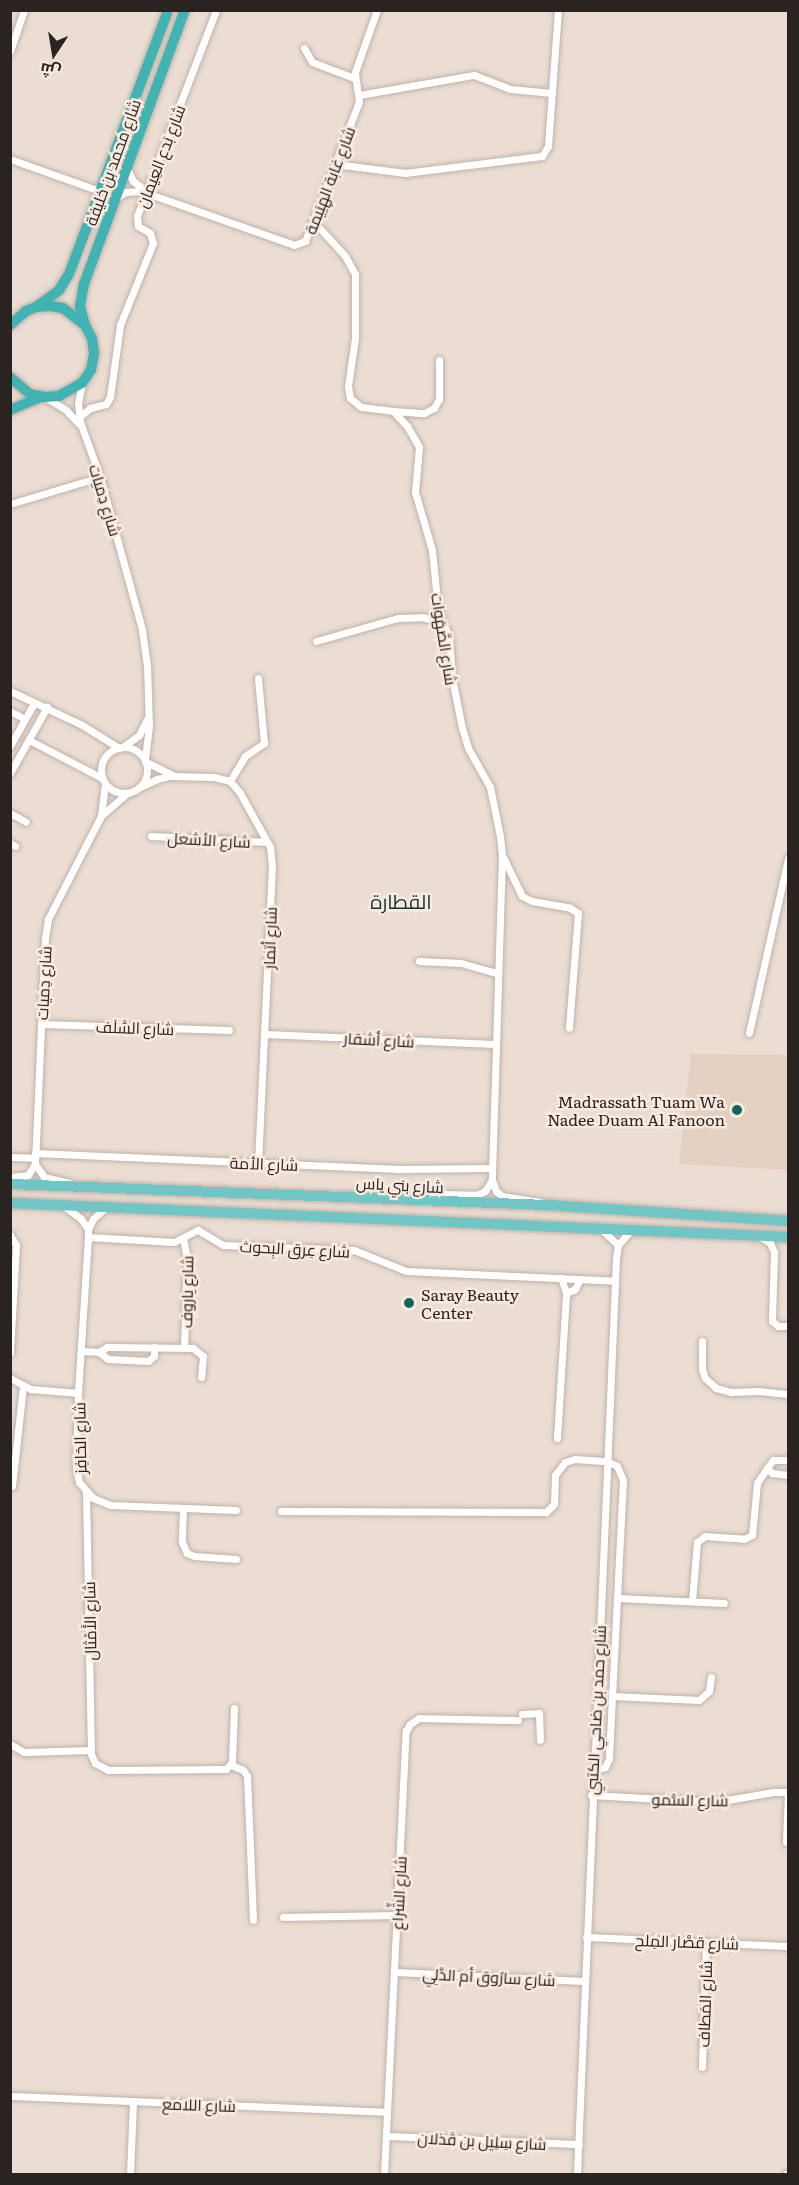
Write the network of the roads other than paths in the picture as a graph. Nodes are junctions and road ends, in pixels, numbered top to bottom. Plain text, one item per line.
1 (24, 10) edge
2 (168, 10) edge
3 (184, 10) edge
4 (216, 10) edge
5 (377, 10) edge
6 (558, 10) edge
7 (304, 48) dead end
8 (10, 51) edge
9 (354, 78) junction
10 (552, 93) junction
11 (359, 95) junction
12 (10, 159) edge
13 (335, 164) junction
14 (126, 166) junction
15 (100, 191) junction
16 (146, 192) junction
17 (114, 200) junction
18 (314, 222) junction
19 (36, 307) junction
20 (10, 325) edge
21 (86, 325) junction
22 (439, 360) dead end
23 (10, 377) edge
24 (82, 383) junction
25 (43, 397) junction
26 (10, 410) edge
27 (393, 411) junction
28 (79, 417) junction
29 (82, 428) junction
30 (100, 477) junction
31 (10, 504) edge
32 (442, 622) junction
33 (316, 641) dead end
34 (258, 678) dead end
35 (10, 691) edge
36 (34, 703) junction
37 (47, 707) junction
38 (10, 711) edge
39 (149, 714) junction
40 (25, 719) junction
41 (14, 735) edge
42 (29, 740) junction
43 (10, 746) edge
44 (120, 747) junction
45 (146, 761) junction
46 (10, 773) edge
47 (175, 776) junction
48 (104, 781) junction
49 (230, 781) junction
50 (140, 787) junction
51 (127, 794) junction
52 (10, 813) edge
53 (101, 816) junction
54 (26, 822) dead end
55 (151, 836) dead end
56 (267, 842) junction
57 (502, 856) junction
58 (789, 858) edge
59 (419, 961) dead end
60 (497, 973) junction
61 (41, 1024) junction
62 (569, 1028) dead end
63 (229, 1030) dead end
64 (749, 1033) dead end
65 (265, 1034) junction
66 (494, 1044) junction
67 (10, 1157) edge
68 (35, 1159) junction
69 (258, 1163) junction
70 (492, 1168) junction
71 (10, 1177) edge
72 (492, 1180) junction
73 (10, 1184) edge
74 (78, 1186) junction
75 (426, 1201) junction
76 (10, 1203) edge
77 (62, 1205) junction
78 (548, 1205) junction
79 (106, 1207) junction
80 (578, 1208) junction
81 (789, 1221) edge
82 (561, 1227) junction
83 (88, 1229) junction
84 (602, 1230) junction
85 (630, 1232) junction
86 (10, 1235) edge
87 (759, 1236) junction
88 (789, 1237) edge
89 (88, 1238) junction
90 (183, 1238) junction
91 (618, 1245) junction
92 (561, 1278) junction
93 (579, 1279) junction
94 (615, 1281) junction
95 (566, 1293) junction
96 (12, 1304) edge
97 (789, 1326) edge
98 (702, 1341) dead end
99 (154, 1347) junction
100 (184, 1347) junction
101 (82, 1351) junction
102 (99, 1352) junction
103 (10, 1353) edge
104 (201, 1377) dead end
105 (10, 1378) edge
106 (23, 1386) junction
107 (78, 1393) junction
108 (789, 1394) edge
109 (557, 1438) dead end
110 (789, 1460) edge
111 (606, 1461) junction
112 (767, 1468) junction
113 (789, 1474) edge
114 (12, 1486) dead end
115 (86, 1493) junction
116 (183, 1508) junction
117 (236, 1510) dead end
118 (281, 1511) dead end
119 (236, 1559) dead end
120 (617, 1598) junction
121 (692, 1601) junction
122 (724, 1603) dead end
123 (711, 1677) dead end
124 (612, 1696) junction
125 (234, 1708) dead end
126 (540, 1740) dead end
127 (10, 1744) edge
128 (91, 1750) junction
129 (231, 1765) junction
130 (592, 1771) junction
131 (788, 1792) edge
132 (591, 1795) junction
133 (786, 1842) dead end
134 (396, 1915) junction
135 (283, 1917) dead end
136 (253, 1920) dead end
137 (586, 1937) junction
138 (706, 1942) junction
139 (789, 1946) edge
140 (394, 1972) junction
141 (585, 1981) junction
142 (702, 2067) dead end
143 (10, 2096) edge
144 (133, 2102) junction
145 (387, 2112) junction
146 (386, 2136) junction
147 (579, 2144) junction
148 (130, 2175) edge
149 (384, 2175) edge
150 (577, 2175) edge

1 - 8 street
2 - 15 highway, شارع محمد بن خليفة
3 - 14 highway, شارع محمد بن خليفة
4 - 16 street, شارع بَدع العِيمان
5 - 9 street
6 - 10 street
7 - 9 street
9 - 11 street
10 - 11 street
10 - 13 street
11 - 13 street, شارع غابة الهِيَيمة
12 - 15 street
13 - 18 street, شارع غابة الهِيَيمة
14 - 16 street
14 - 17 highway, شارع محمد بن خليفة
15 - 19 highway, شارع محمد بن خليفة
16 - 17 street
16 - 18 street, شارع غابة الهِيَيمة
16 - 28 street, شارع بَدع العِيمان
17 - 21 highway, شارع محمد بن خليفة
18 - 27 street
19 - 20 highway, شارع محمد بن خليفة
19 - 21 highway
21 - 24 highway, شارع محمد بن خليفة
22 - 27 street
23 - 25 highway
24 - 25 highway
24 - 28 street, شارع دِميات
25 - 26 highway
25 - 29 street, شارع دِميات
27 - 32 street, شارع الصَّهَوات
28 - 29 street, شارع دِميات
29 - 30 street, شارع دِميات
30 - 31 street
30 - 39 street, شارع دِميات
32 - 33 street
32 - 57 street, شارع الصَّهَوات
34 - 49 street
35 - 36 street
36 - 37 street
36 - 40 street
37 - 42 street
37 - 44 street
38 - 40 street
39 - 44 street
39 - 45 street, شارع دِميات
40 - 41 street
41 - 43 street
42 - 46 street
42 - 48 street
44 - 45 street
44 - 48 street
45 - 47 street
45 - 50 street
47 - 49 street
47 - 50 street
48 - 51 street
48 - 53 street, شارع دِميات
49 - 56 street, شارع أتمار
50 - 51 street
51 - 53 street, شارع دِميات
52 - 54 street
53 - 61 street, شارع دِميات
55 - 56 street, شارع الأشعل
56 - 65 street, شارع أتمار
57 - 60 street, شارع الصَّهَوات
57 - 62 street
58 - 64 street
59 - 60 street
60 - 66 street, شارع الصَّهَوات
61 - 63 street, شارع السَّلَف
61 - 68 street, شارع دِميات
65 - 66 street, شارع أشقار
65 - 69 street, شارع أتمار
66 - 70 street, شارع الصَّهَوات
67 - 68 street, شارع الأمة
68 - 69 street, شارع الأمة
68 - 71 street
68 - 74 street
69 - 70 street, شارع الأمة
70 - 72 street, شارع الصَّهَوات
72 - 75 street
72 - 78 street
73 - 74 main road, شارع بني ياس
74 - 75 main road, شارع بني ياس
75 - 78 main road, شارع بني ياس
76 - 77 main road
77 - 79 main road
77 - 83 street
78 - 80 main road, شارع بني ياس
79 - 82 main road
79 - 83 street
80 - 81 main road, شارع بني ياس
80 - 82 main road
82 - 84 main road
83 - 89 street, شارع الحَافِز
84 - 85 main road
84 - 91 street
85 - 87 main road
85 - 91 street
86 - 96 street
87 - 88 main road
87 - 97 street
89 - 90 street, شارع عِرق البِحوث
89 - 101 street, شارع الحَافِز
90 - 92 street, شارع عِرق البِحوث
90 - 100 street, شارع ياروف
91 - 94 street, شارع حمد بن ضاحي الكتبي
92 - 93 street, شارع عِرق البِحوث
92 - 95 street
93 - 94 street, شارع عِرق البِحوث
93 - 95 street
94 - 111 street, شارع حمد بن ضاحي الكتبي
95 - 109 street
96 - 103 street
98 - 108 street
99 - 100 street, شارع ياروف
99 - 102 street, شارع ياروف
99 - 102 street, شارع ياروف
100 - 104 street, شارع ياروف
101 - 102 street, شارع ياروف
101 - 107 street, شارع الحَافِز
105 - 106 street
106 - 107 street
106 - 114 street
107 - 115 street, شارع الحَافِز
110 - 112 street
111 - 118 street
111 - 120 street
111 - 130 street, شارع حمد بن ضاحي الكتبي
112 - 113 street
112 - 121 street
115 - 116 street, شارع الحَافِز
115 - 128 street, شارع الأَمْثال
116 - 117 street, شارع الحَافِز
116 - 119 street
120 - 121 street
120 - 124 street
121 - 122 street
123 - 124 street
124 - 130 street
125 - 129 street
126 - 134 street, شارع الشِّراع
127 - 128 street
128 - 129 street
129 - 136 street
130 - 132 street, شارع حمد بن ضاحي الكتبي
131 - 132 street, شارع السُّمو
131 - 133 street, شارع السُّمو
132 - 137 street, شارع حمد بن ضاحي الكتبي
134 - 135 street
134 - 140 street, شارع الشِّراع
137 - 138 street, شارع قصَّار المِلح
137 - 141 street, شارع حمد بن ضاحي الكتبي
138 - 139 street, شارع قصَّار المِلح
138 - 142 street, شارع المَطاف
140 - 141 street, شارع سارُوق أم الدِّلِي
140 - 145 street, شارع الشِّراع
141 - 147 street, شارع حمد بن ضاحي الكتبي
143 - 144 street, شارع اللامع
144 - 145 street, شارع اللامع
144 - 148 street
145 - 146 street, شارع الشِّراع
146 - 147 street, شارع سِلِيل بن قَذلان
146 - 149 street, شارع الشِّراع
147 - 150 street, شارع حمد بن ضاحي الكتبي

